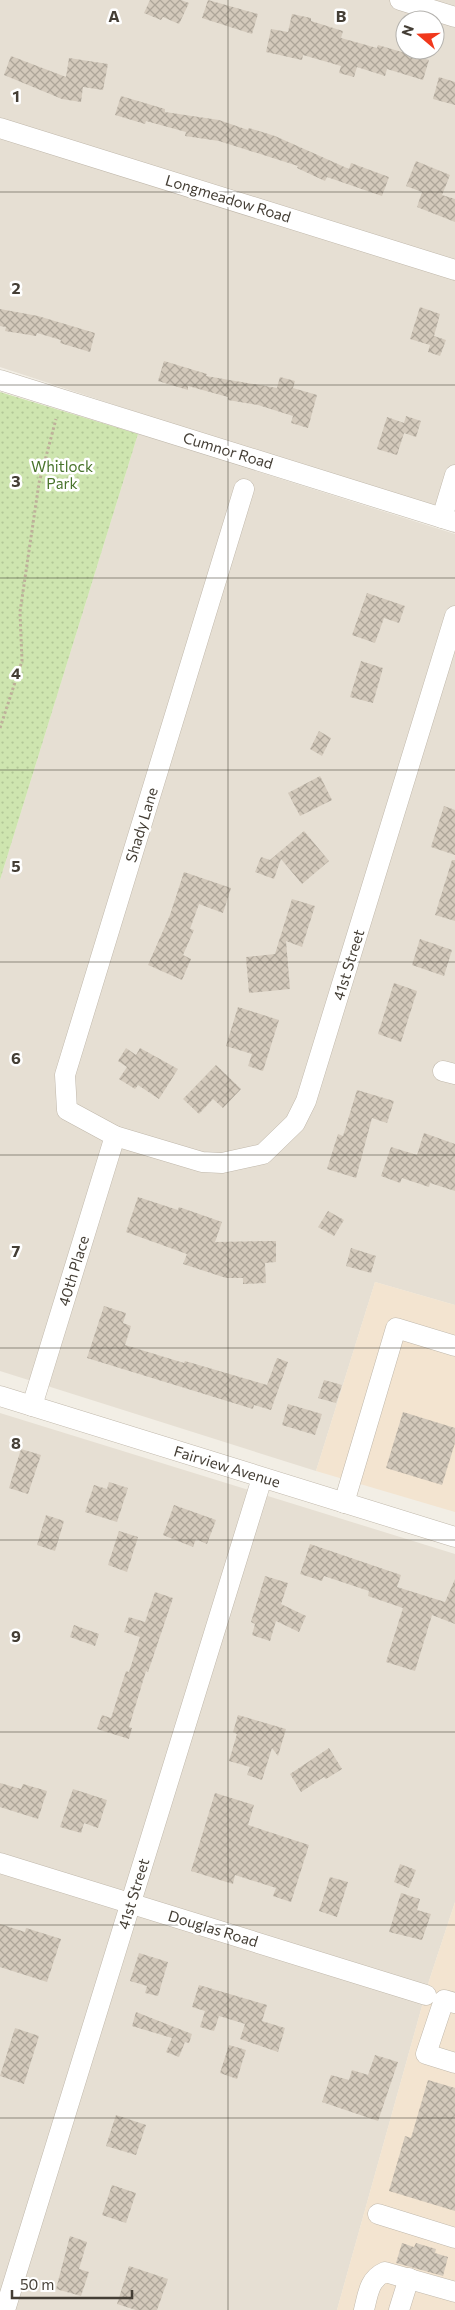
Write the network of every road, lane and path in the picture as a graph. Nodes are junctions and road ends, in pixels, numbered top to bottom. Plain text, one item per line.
1 (400, 0) edge
2 (455, 17) edge
3 (0, 128) edge
4 (455, 270) edge
5 (0, 380) edge
6 (56, 419) dead end
7 (455, 475) edge
8 (244, 489) dead end
9 (449, 520) edge
10 (455, 616) edge
11 (0, 728) edge
12 (115, 1136) junction
13 (455, 1346) edge
14 (0, 1396) edge
15 (32, 1406) junction
16 (262, 1478) junction
17 (344, 1503) junction
18 (455, 1537) edge
19 (0, 1863) edge
20 (131, 1904) junction
21 (442, 1999) edge
22 (455, 2063) edge
23 (378, 2214) dead end
24 (455, 2238) edge
25 (409, 2278) junction
26 (455, 2292) edge
27 (5, 2310) edge
28 (364, 2310) edge
29 (399, 2310) edge

1 - 2 street
3 - 4 street, Longmeadow Road
5 - 9 street, Cumnor Road
6 - 11 path
7 - 9 street
8 - 12 street, Shady Lane
10 - 12 street, 41st Street
12 - 15 street, 40th Place
13 - 17 street
14 - 15 street, Fairview Avenue
15 - 16 street, Fairview Avenue
16 - 17 street, Fairview Avenue
16 - 20 street, 41st Street
17 - 18 street, Fairview Avenue
19 - 20 street, Douglas Road
20 - 21 street, Douglas Road
20 - 27 street, 41st Street
21 - 22 street
23 - 24 street
25 - 26 street
25 - 28 street
25 - 29 street

